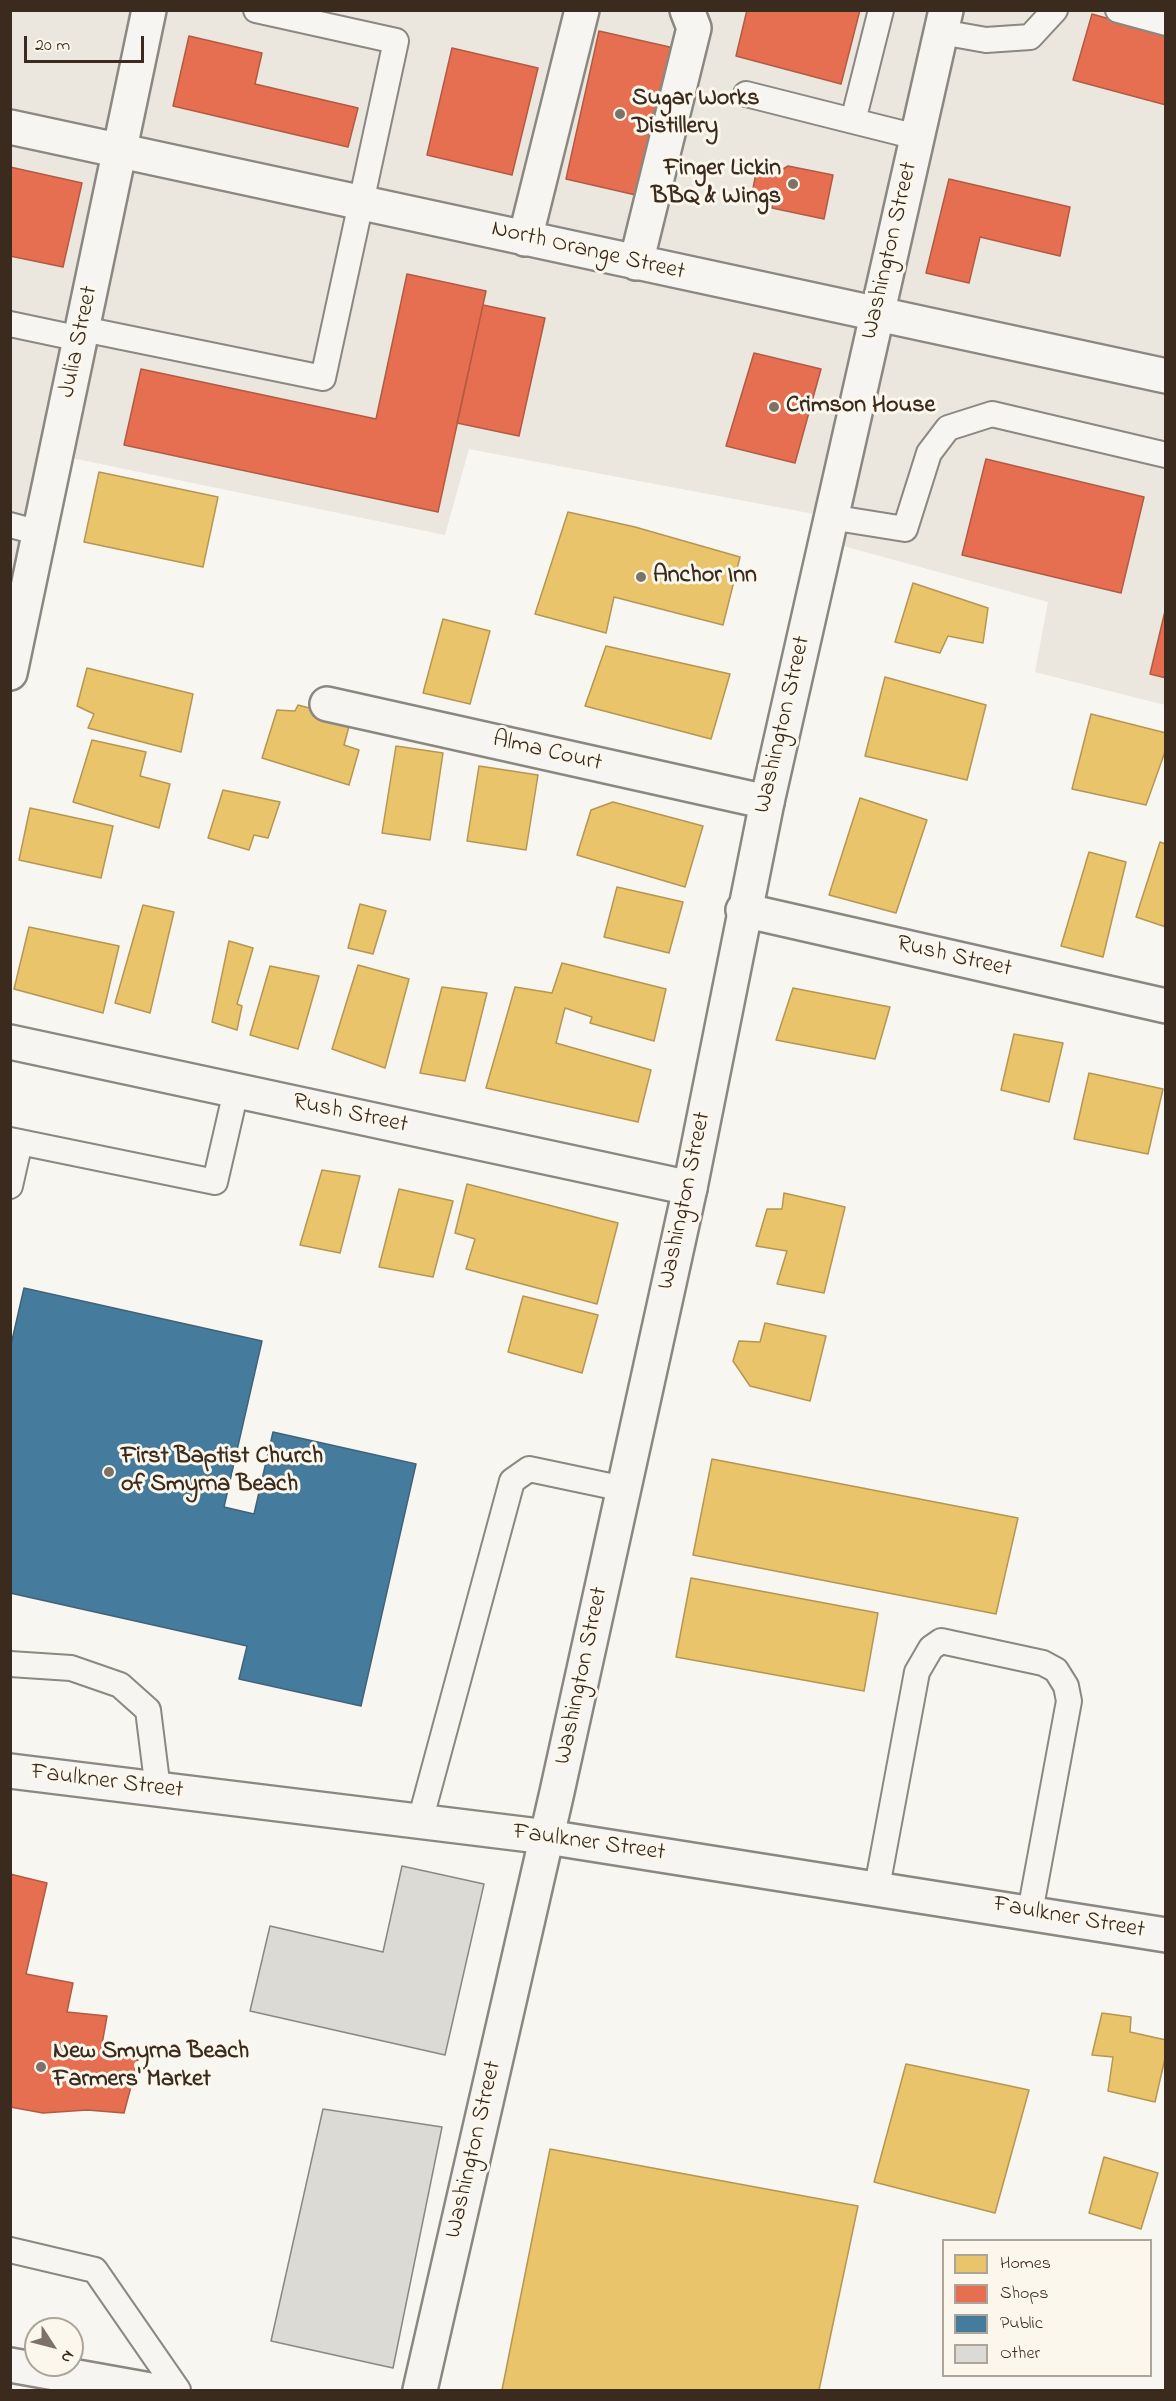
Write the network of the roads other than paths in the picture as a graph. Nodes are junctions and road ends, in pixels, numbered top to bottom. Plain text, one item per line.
1 (149, 10) edge
2 (256, 10) edge
3 (582, 10) edge
4 (687, 10) edge
5 (881, 10) edge
6 (1055, 10) edge
7 (1118, 10) edge
8 (944, 21) edge
9 (1166, 23) edge
10 (746, 94) dead end
11 (853, 121) junction
12 (10, 127) edge
13 (917, 137) junction
14 (120, 151) junction
15 (360, 202) junction
16 (525, 239) junction
17 (636, 263) junction
18 (876, 315) junction
19 (10, 324) edge
20 (82, 334) junction
21 (1166, 376) edge
22 (1166, 455) edge
23 (830, 517) junction
24 (25, 529) edge
25 (10, 674) edge
26 (327, 704) dead end
27 (767, 802) junction
28 (743, 910) junction
29 (1166, 1006) edge
30 (10, 1042) edge
31 (236, 1091) junction
32 (15, 1141) edge
33 (10, 1186) edge
34 (690, 1188) junction
35 (624, 1489) junction
36 (10, 1664) edge
37 (10, 1772) edge
38 (158, 1790) junction
39 (420, 1821) junction
40 (547, 1837) junction
41 (877, 1887) junction
42 (1030, 1912) junction
43 (1166, 1935) edge
44 (10, 2250) edge
45 (10, 2365) edge
46 (150, 2391) edge
47 (178, 2391) edge
48 (420, 2391) edge

1 - 14 street, Julia Street
2 - 15 lane
3 - 16 street
4 - 17 street
5 - 11 lane
6 - 8 lane
7 - 9 lane
8 - 13 street, Washington Street
10 - 11 lane
11 - 13 lane
12 - 14 street, North Orange Street
13 - 18 street, Washington Street
14 - 15 street, North Orange Street
14 - 20 street, Julia Street
15 - 16 street, North Orange Street
15 - 20 lane
16 - 17 street, North Orange Street
17 - 18 street, North Orange Street
18 - 21 street, North Orange Street
18 - 23 street, Washington Street
19 - 20 lane
20 - 24 street, Julia Street
22 - 23 lane
23 - 27 street, Washington Street
24 - 25 street, Julia Street
26 - 27 street, Alma Court
27 - 28 street, Washington Street
28 - 29 street, Rush Street
28 - 34 street, Washington Street
30 - 31 street, Rush Street
31 - 32 lane
31 - 34 street, Rush Street
32 - 33 lane
34 - 35 street, Washington Street
35 - 39 lane
35 - 40 street, Washington Street
36 - 38 lane
37 - 38 street, Faulkner Street
38 - 39 street, Faulkner Street
39 - 40 street, Faulkner Street
40 - 41 street, Faulkner Street
40 - 48 street, Washington Street
41 - 42 street, Faulkner Street
41 - 42 lane
42 - 43 street, Faulkner Street
44 - 47 lane
45 - 46 street

